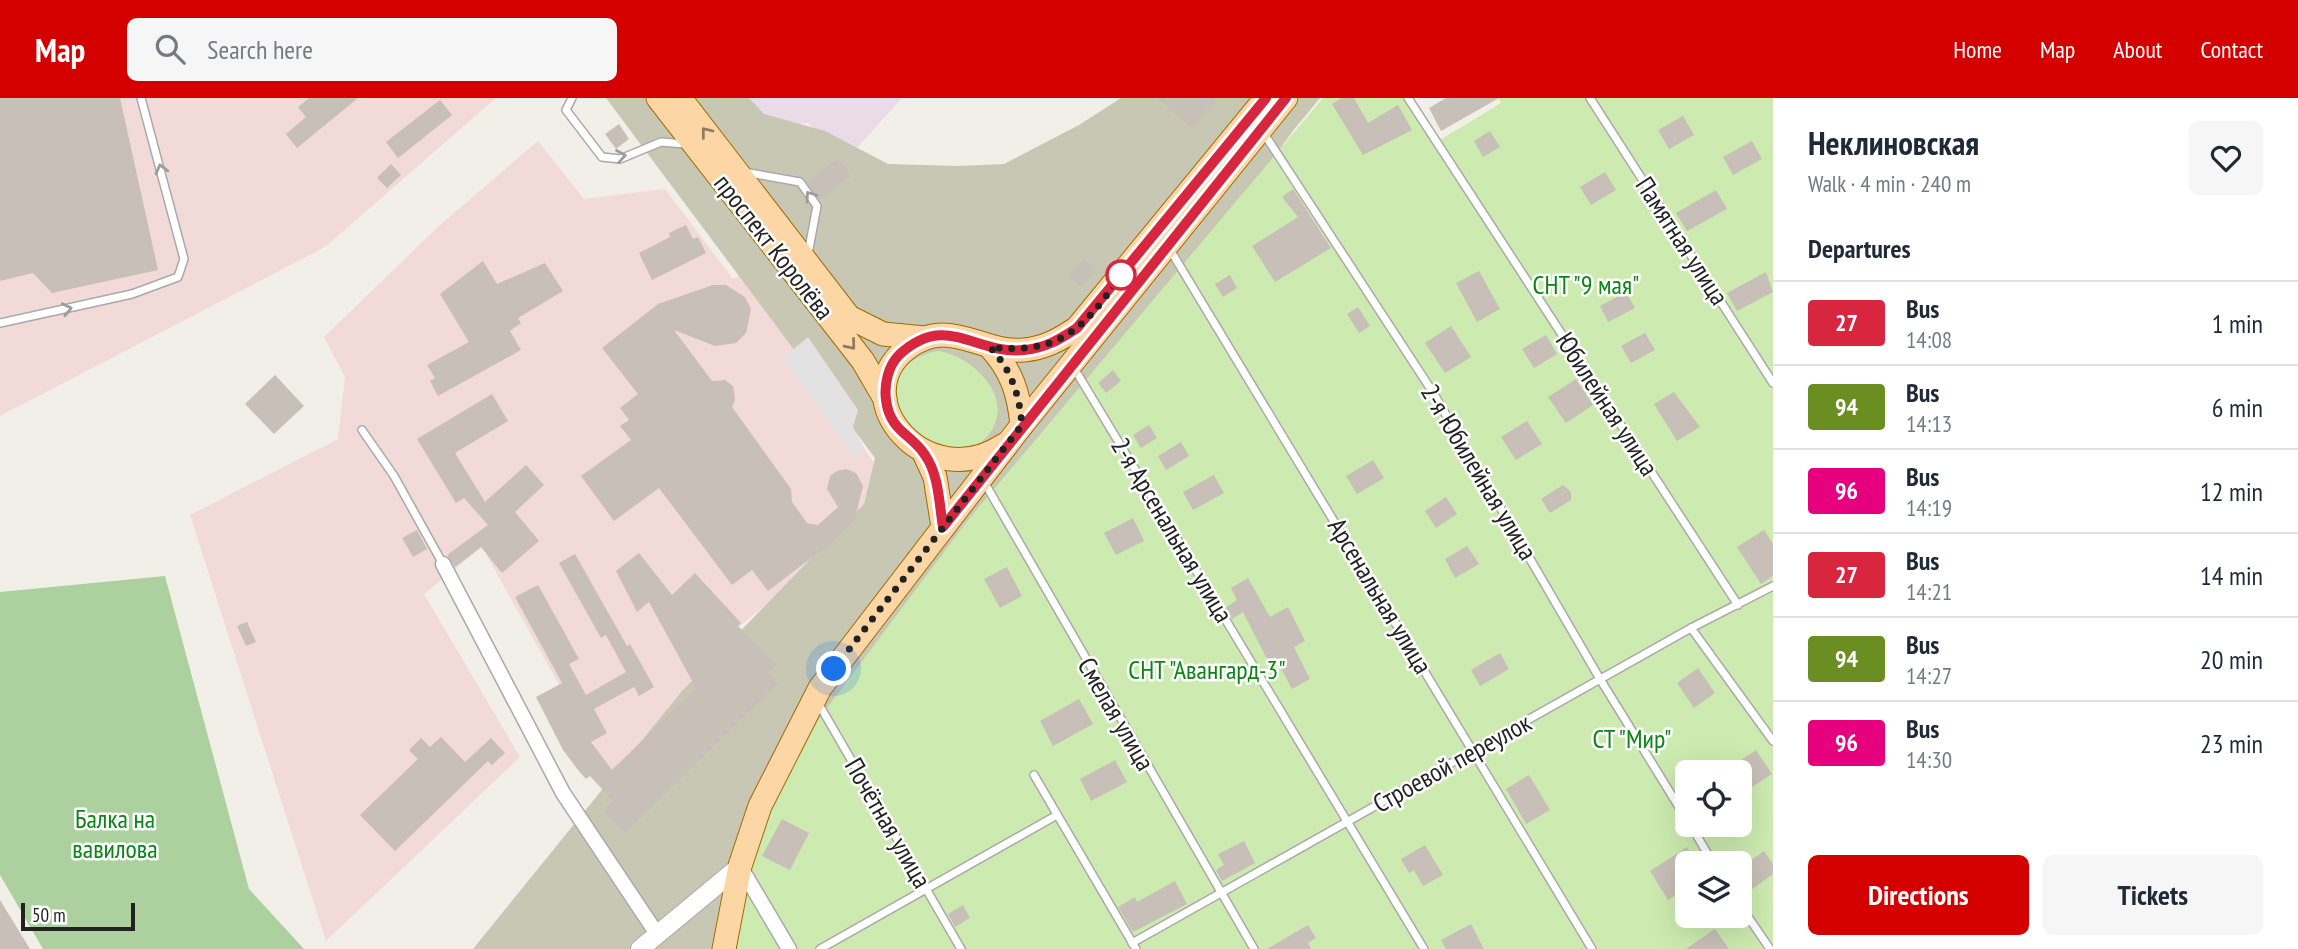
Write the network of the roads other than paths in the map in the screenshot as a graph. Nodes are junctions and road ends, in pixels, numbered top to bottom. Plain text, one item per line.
1 (141, 98) edge
2 (572, 98) edge
3 (658, 98) edge
4 (680, 98) edge
5 (1266, 98) edge
6 (1286, 98) edge
7 (1408, 98) edge
8 (1590, 98) edge
9 (1261, 129) junction
10 (694, 145) junction
11 (737, 171) junction
12 (1167, 244) junction
13 (807, 261) junction
14 (0, 323) edge
15 (925, 338) junction
16 (990, 347) junction
17 (1071, 363) junction
18 (1773, 383) edge
19 (886, 399) junction
20 (362, 430) dead end
21 (1015, 434) junction
22 (924, 453) junction
23 (982, 477) junction
24 (943, 527) junction
25 (443, 564) joint
26 (1773, 586) edge
27 (1738, 605) junction
28 (1691, 628) junction
29 (1600, 679) junction
30 (815, 697) junction
31 (1773, 741) edge
32 (1474, 750) junction
33 (1034, 775) dead end
34 (1675, 801) edge
35 (1057, 815) junction
36 (1348, 822) junction
37 (740, 866) junction
38 (926, 889) junction
39 (1220, 893) junction
40 (1752, 923) edge
41 (657, 934) junction
42 (1134, 946) edge
43 (640, 949) edge
44 (724, 949) edge
45 (789, 949) edge
46 (820, 949) edge
47 (961, 949) edge
48 (1254, 949) edge
49 (1424, 949) edge
50 (1592, 949) edge
51 (1770, 949) edge

14 -> 1 lane
2 -> 10 lane
3 - 10 main road, проспект Королёва
11 -> 4 main road, проспект Королёва
5 - 16 main road
6 - 9 main road
7 - 27 lane, Юбилейная улица
8 - 18 lane, Памятная улица
9 - 12 main road
9 - 29 lane, 2-я Юбилейная улица
10 -> 19 main road, проспект Королёва
11 - 13 main road, проспект Королёва
13 -> 11 lane
12 - 17 main road
12 - 32 lane, Арсенальная улица
13 - 15 main road, проспект Королёва
15 - 16 main road
15 - 19 main road
16 - 21 main road
17 - 21 main road
17 - 36 lane, 2-я Арсенальная улица
19 - 22 main road
20 - 25 lane
21 - 22 main road
21 - 23 main road
22 - 24 main road
23 - 24 main road
23 - 39 lane, Смелая улица
24 - 30 main road
25 - 41 street
26 - 27 lane, Строевой переулок
27 - 28 lane, Строевой переулок
28 - 29 lane, Строевой переулок
28 - 31 lane
29 - 32 lane, Строевой переулок
29 - 34 lane, 2-я Юбилейная улица
30 - 37 main road
30 - 38 lane, Почётная улица
32 - 36 lane, Строевой переулок
32 - 50 lane, Арсенальная улица
33 - 35 lane
35 - 38 lane
35 - 42 lane
36 - 39 lane, Строевой переулок
36 - 49 lane, 2-я Арсенальная улица
37 - 41 street
37 - 44 main road
37 - 45 street
38 - 46 lane
38 - 47 lane, Почётная улица
39 - 42 lane, Строевой переулок
39 - 48 lane, Смелая улица
40 - 51 lane
41 - 43 street

